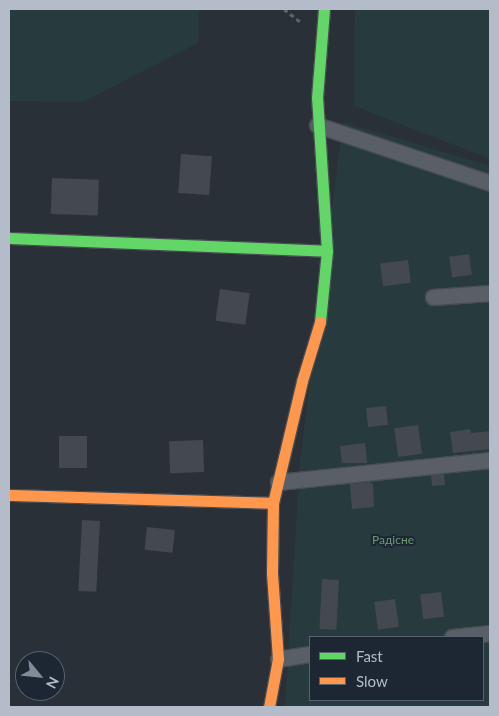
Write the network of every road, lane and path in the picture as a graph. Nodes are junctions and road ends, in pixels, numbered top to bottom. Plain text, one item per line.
1 (324, 9) edge
2 (317, 126) junction
3 (490, 183) edge
4 (9, 238) edge
5 (327, 251) junction
6 (490, 293) edge
7 (433, 297) dead end
8 (490, 460) edge
9 (278, 482) junction
10 (9, 496) edge
11 (273, 504) junction
12 (490, 633) edge
13 (462, 636) edge
14 (309, 654) edge
15 (278, 659) junction
16 (269, 707) edge

1 - 2 street
2 - 3 street
2 - 5 street
4 - 5 street
5 - 9 street
6 - 7 street
8 - 9 street
9 - 11 street
10 - 11 street
11 - 15 street
12 - 13 street
14 - 15 street
15 - 16 street

